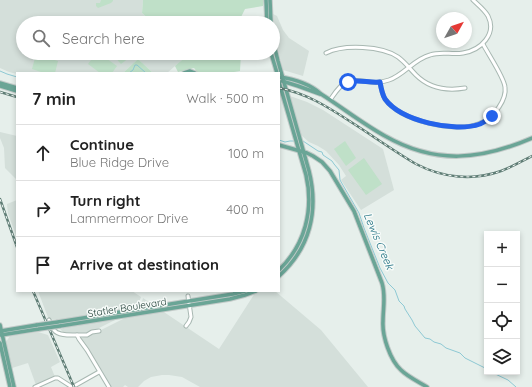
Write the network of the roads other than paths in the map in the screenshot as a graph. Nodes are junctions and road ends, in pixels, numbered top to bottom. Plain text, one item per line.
1 (266, 0) edge
2 (270, 0) edge
3 (473, 0) edge
4 (267, 16) edge
5 (271, 16) edge
6 (483, 44) junction
7 (326, 53) dead end
8 (273, 60) edge
9 (277, 60) edge
10 (409, 67) junction
11 (277, 72) edge
12 (280, 72) edge
13 (281, 79) edge
14 (380, 82) junction
15 (0, 84) edge
16 (465, 88) dead end
17 (16, 89) edge
18 (330, 100) junction
19 (297, 136) junction
20 (532, 138) edge
21 (296, 141) junction
22 (280, 145) edge
23 (291, 147) junction
24 (299, 148) junction
25 (303, 152) junction
26 (312, 155) junction
27 (306, 160) junction
28 (280, 269) edge
29 (280, 275) edge
30 (241, 292) edge
31 (253, 292) edge
32 (188, 296) dead end
33 (189, 303) junction
34 (49, 320) dead end
35 (0, 325) edge
36 (186, 326) dead end
37 (99, 331) dead end
38 (1, 333) edge
39 (78, 335) junction
40 (0, 343) edge
41 (3, 353) edge
42 (100, 372) junction
43 (76, 385) dead end
44 (10, 387) edge
45 (14, 387) edge
46 (35, 387) edge
47 (72, 387) edge
48 (109, 387) edge
49 (427, 387) edge

1 - 4 main road
2 - 5 main road
3 - 6 street
6 - 10 street
6 - 14 street
7 - 10 street
8 - 11 main road
9 - 12 main road
10 - 14 street
10 - 16 street
13 - 18 main road
13 - 19 main road
14 - 18 street
15 - 17 main road
18 - 20 main road
19 - 21 main road
19 - 24 main road
21 - 23 main road
21 - 24 main road
22 - 23 main road
23 - 24 main road
24 - 25 main road
24 - 28 main road
25 - 26 main road
25 - 27 main road
26 - 27 main road
26 - 49 main road
27 - 29 main road
30 - 33 main road, Statler Boulevard
31 - 33 main road, Statler Boulevard
32 - 33 street
33 - 36 street
33 - 38 main road, Statler Boulevard, bridge
34 - 39 street
35 - 38 main road
37 - 39 street
38 - 41 main road
39 - 42 street
40 - 41 main road
41 - 44 main road
41 - 45 main road
42 - 43 street
42 - 48 street
46 - 47 street

